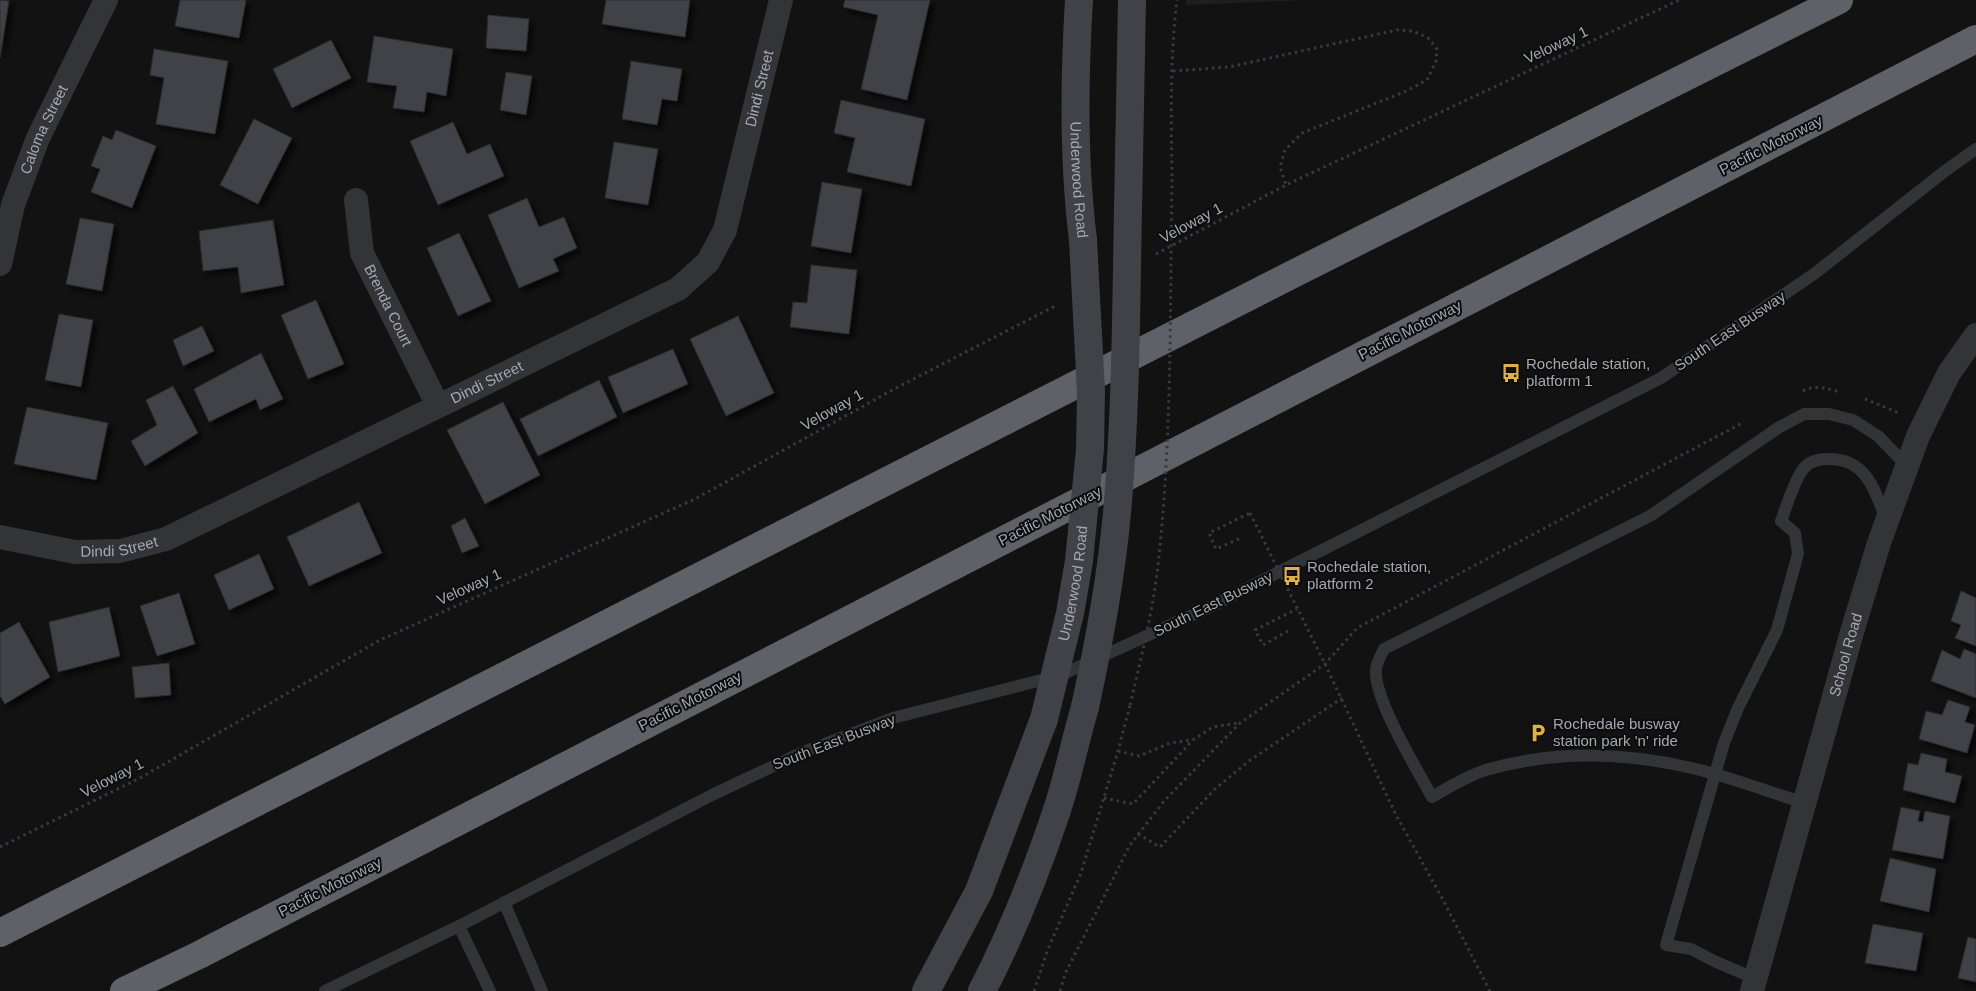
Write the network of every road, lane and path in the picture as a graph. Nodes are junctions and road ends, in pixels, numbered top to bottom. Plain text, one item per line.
1 (106, 0) edge
2 (780, 0) edge
3 (1079, 0) edge
4 (1177, 0) edge
5 (1679, 0) edge
6 (1839, 0) edge
7 (1134, 2) edge
8 (1976, 39) edge
9 (1173, 71) junction
10 (1976, 148) edge
11 (1286, 185) junction
12 (356, 200) dead end
13 (1148, 258) dead end
14 (0, 264) edge
15 (1061, 303) dead end
16 (1976, 335) edge
17 (1842, 392) dead end
18 (1799, 393) dead end
19 (1859, 397) dead end
20 (438, 406) junction
21 (1904, 416) dead end
22 (1747, 420) dead end
23 (1907, 466) junction
24 (1887, 522) junction
25 (0, 537) edge
26 (1239, 539) dead end
27 (1297, 608) junction
28 (1288, 631) dead end
29 (1325, 664) junction
30 (1342, 698) junction
31 (1240, 723) junction
32 (1193, 740) junction
33 (1118, 751) junction
34 (1715, 775) junction
35 (1104, 798) junction
36 (1805, 803) junction
37 (1138, 834) junction
38 (0, 847) edge
39 (504, 902) junction
40 (459, 926) junction
41 (0, 933) edge
42 (1002, 952) junction
43 (1754, 985) edge
44 (124, 991) edge
45 (325, 991) edge
46 (490, 991) edge
47 (542, 991) edge
48 (926, 991) edge
49 (982, 991) edge
50 (1001, 991) edge
51 (1034, 991) edge
52 (1060, 991) edge
53 (1490, 991) edge

1 - 14 street, Caloma Street
2 - 20 street, Dindi Street
3 - 48 main road, Underwood Road, bridge
4 - 9 path
5 - 11 path, Veloway 1
6 - 41 highway
7 - 42 main road, bridge
8 - 44 highway, Pacific Motorway
9 - 11 path
9 - 33 path, bridge
10 - 39 lane, South East Busway
11 - 13 path, Veloway 1
12 - 20 street, Brenda Court
15 - 38 path, Veloway 1
16 - 23 street, School Road
17 - 18 path
19 - 21 path
20 - 25 street, Dindi Street
22 - 29 path
23 - 24 street, School Road
23 - 34 lane
24 - 34 lane
24 - 36 street, School Road
26 - 27 path, bridge
27 - 28 path
27 - 29 path, bridge
29 - 30 path
29 - 31 path
30 - 37 path
30 - 53 path
31 - 32 path
31 - 37 path
32 - 33 path
32 - 35 path
33 - 35 path
34 - 36 lane
34 - 43 lane
35 - 51 path
36 - 43 street, School Road
37 - 52 path
39 - 40 lane, South East Busway
39 - 47 lane
40 - 45 lane, South East Busway
40 - 46 lane
42 - 49 main road
42 - 50 main road

